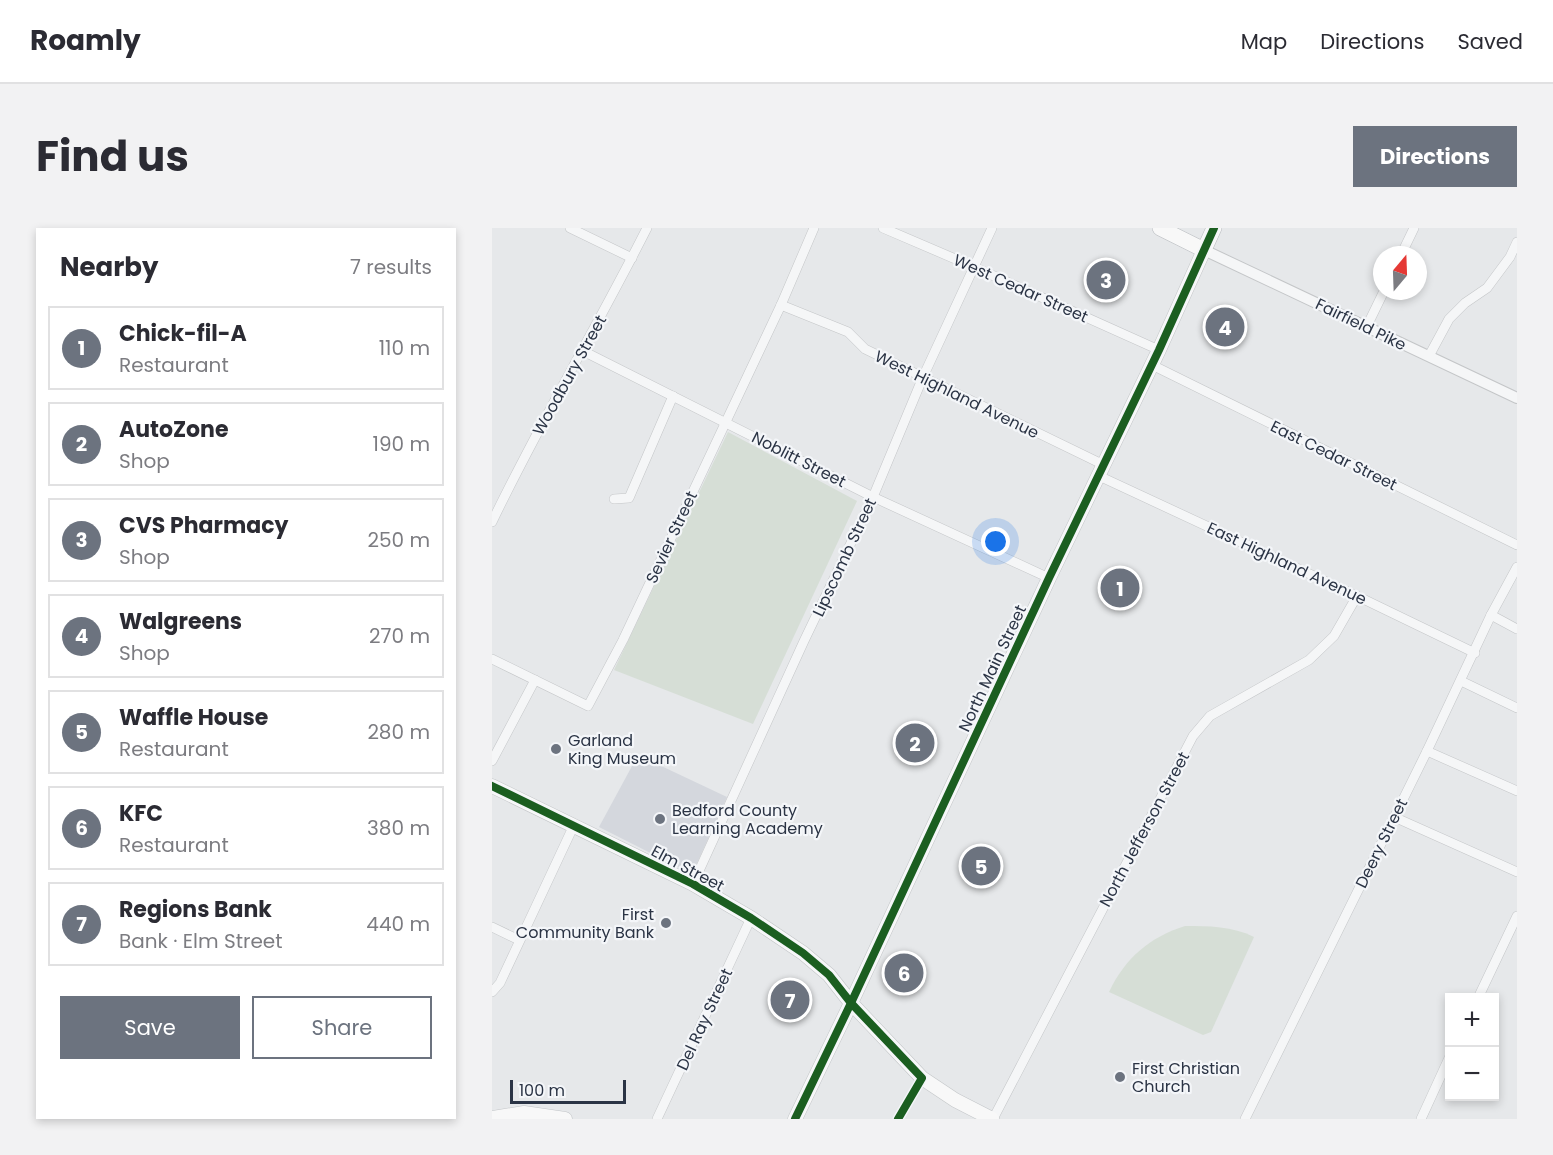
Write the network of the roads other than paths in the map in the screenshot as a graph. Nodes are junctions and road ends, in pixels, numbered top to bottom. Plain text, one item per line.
1 (570, 228) edge
2 (647, 228) edge
3 (814, 228) edge
4 (883, 228) edge
5 (992, 228) edge
6 (1160, 228) edge
7 (1214, 228) edge
8 (1414, 228) edge
9 (1517, 242) edge
10 (1405, 246) edge
11 (1204, 249) junction
12 (632, 258) junction
13 (974, 267) junction
14 (1379, 300) edge
15 (781, 305) junction
16 (1366, 326) junction
17 (1159, 350) junction
18 (583, 351) junction
19 (1429, 356) junction
20 (1152, 365) junction
21 (923, 377) junction
22 (673, 396) junction
23 (1517, 398) edge
24 (725, 421) junction
25 (1102, 470) junction
26 (873, 496) junction
27 (614, 499) dead end
28 (492, 522) edge
29 (1517, 545) edge
30 (1517, 567) edge
31 (1048, 579) junction
32 (1357, 596) junction
33 (1491, 615) junction
34 (1517, 629) edge
35 (1474, 653) junction
36 (492, 659) edge
37 (535, 680) junction
38 (1461, 681) junction
39 (1517, 708) edge
40 (1427, 751) junction
41 (492, 761) edge
42 (492, 786) edge
43 (1517, 791) edge
44 (1394, 817) junction
45 (574, 825) junction
46 (1517, 872) edge
47 (693, 884) junction
48 (1517, 916) edge
49 (751, 918) junction
50 (492, 927) edge
51 (519, 940) junction
52 (492, 992) edge
53 (1480, 993) edge
54 (851, 1003) junction
55 (1445, 1067) edge
56 (922, 1078) junction
57 (492, 1118) edge
58 (565, 1119) edge
59 (657, 1119) edge
60 (795, 1119) edge
61 (898, 1119) edge
62 (992, 1119) edge
63 (1245, 1119) edge
64 (1421, 1119) edge

1 - 12 street
2 - 12 street, Woodbury Street
3 - 15 street, Sevier Street
4 - 13 street, West Cedar Street
5 - 13 street, Lipscomb Street
6 - 11 highway
7 - 11 highway, North Main Street
8 - 10 street
9 - 19 street
11 - 16 street, Fairfield Pike
11 - 17 main road, North Main Street
12 - 18 street, Woodbury Street
13 - 17 street, West Cedar Street
13 - 21 street, Lipscomb Street
14 - 16 street
15 - 21 street, West Highland Avenue
15 - 24 street, Sevier Street
16 - 19 street, Fairfield Pike
17 - 20 main road, North Main Street
18 - 22 street, Noblitt Street
18 - 28 street, Woodbury Street
19 - 23 street, Fairfield Pike
20 - 25 main road, North Main Street
20 - 29 street, East Cedar Street
21 - 25 street, West Highland Avenue
21 - 26 street, Lipscomb Street
22 - 24 street, Noblitt Street
22 - 27 street
24 - 26 street, Noblitt Street
24 - 37 street, Sevier Street
25 - 31 main road, North Main Street
25 - 32 street, East Highland Avenue
26 - 31 street, Noblitt Street
26 - 47 street, Lipscomb Street
30 - 33 street, Deery Street
31 - 54 main road, North Main Street
32 - 35 street, East Highland Avenue
32 - 62 street, North Jefferson Street
33 - 34 street
33 - 35 street, Deery Street
35 - 38 street, Deery Street
36 - 37 street
37 - 41 street
38 - 39 street
38 - 40 street, Deery Street
40 - 43 street
40 - 44 street, Deery Street
42 - 45 main road, Elm Street
44 - 46 street
44 - 63 street, Deery Street
45 - 47 main road, Elm Street
45 - 51 street
47 - 49 main road, Elm Street
48 - 53 street
49 - 54 main road, Elm Street
49 - 59 street, Del Ray Street
50 - 51 street
51 - 52 street
54 - 56 main road, Elm Street
54 - 60 main road, North Main Street
55 - 64 street
56 - 61 street
56 - 62 main road, Elm Street
57 - 58 main road

